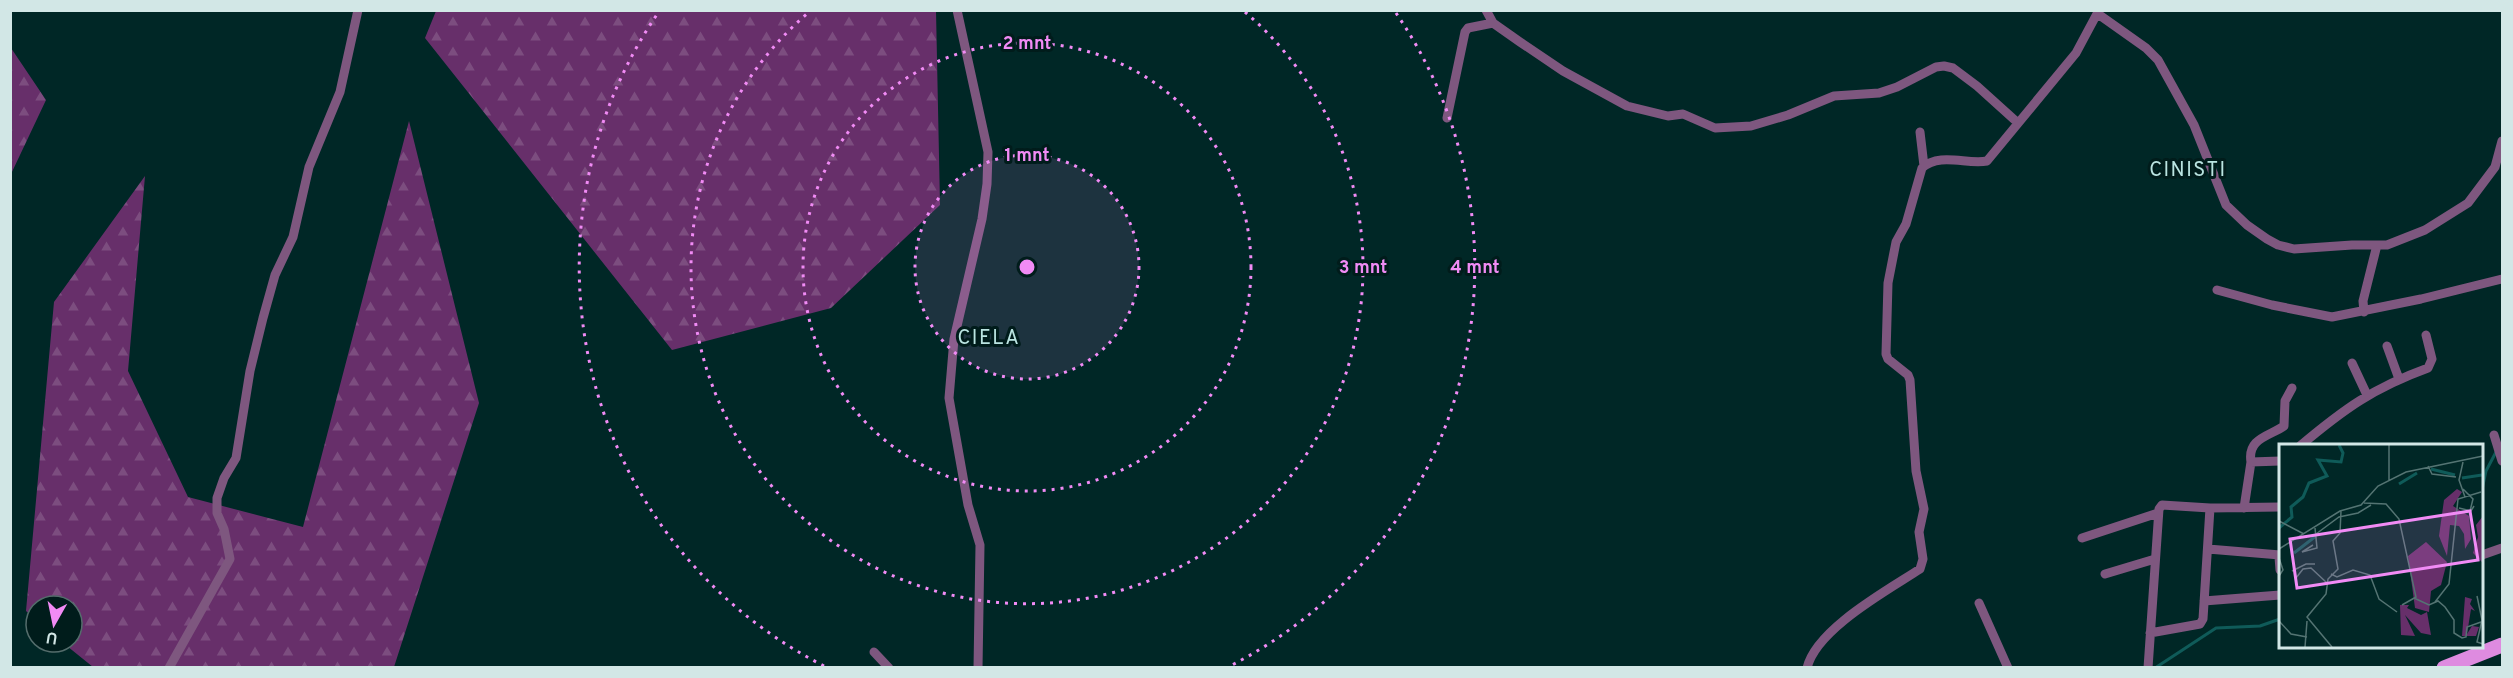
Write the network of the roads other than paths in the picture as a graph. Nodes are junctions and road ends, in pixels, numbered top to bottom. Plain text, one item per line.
1 (358, 10) edge
2 (957, 10) edge
3 (1486, 10) edge
4 (2098, 12) edge
5 (1492, 23) junction
6 (1447, 118) dead end
7 (2018, 123) junction
8 (1920, 132) dead end
9 (2502, 141) edge
10 (1924, 166) junction
11 (2377, 245) junction
12 (2502, 279) edge
13 (2217, 290) dead end
14 (2364, 312) junction
15 (2426, 334) dead end
16 (2388, 346) dead end
17 (2352, 363) dead end
18 (2399, 379) junction
19 (2292, 388) dead end
20 (2367, 395) junction
21 (2494, 435) dead end
22 (2302, 444) edge
23 (2279, 460) edge
24 (2502, 461) edge
25 (2251, 462) junction
26 (2279, 507) edge
27 (2210, 508) junction
28 (2244, 508) junction
29 (2158, 513) junction
30 (2082, 538) dead end
31 (2502, 548) edge
32 (2208, 549) junction
33 (2483, 554) edge
34 (2279, 556) edge
35 (2155, 559) junction
36 (2105, 574) dead end
37 (2279, 595) edge
38 (2204, 601) junction
39 (1979, 603) dead end
40 (2150, 633) junction
41 (2502, 645) edge
42 (874, 652) dead end
43 (2148, 663) edge
44 (169, 668) edge
45 (889, 668) edge
46 (978, 668) edge
47 (1808, 668) edge
48 (2008, 668) edge
49 (2444, 668) edge

1 - 44 street
2 - 46 street
3 - 5 street
4 - 7 street
4 - 11 street
5 - 6 street
5 - 7 street
7 - 10 street
8 - 10 street
9 - 11 street
10 - 47 street
11 - 14 street
12 - 14 street
13 - 14 street
15 - 18 street
16 - 18 street
17 - 20 street
18 - 20 street
19 - 25 street
20 - 22 street
21 - 24 street
23 - 25 street
25 - 28 street
26 - 28 street
27 - 28 street
27 - 29 street
27 - 32 street
29 - 30 street
29 - 35 street
31 - 33 street
32 - 34 street
32 - 38 street
35 - 36 street
35 - 40 street
37 - 38 street
38 - 40 street
39 - 48 street
40 - 43 street
41 - 49 main road
42 - 45 street

